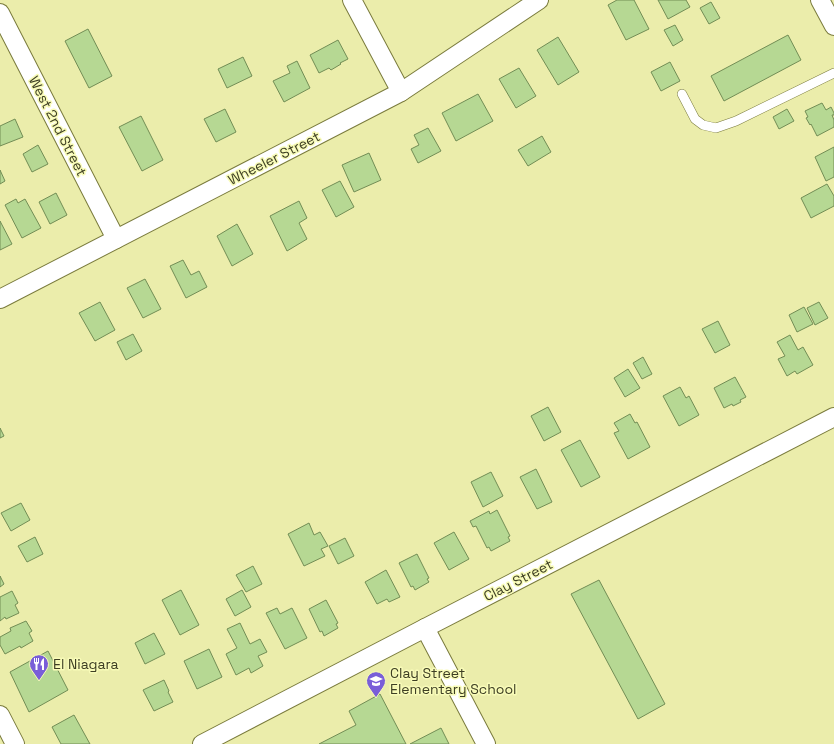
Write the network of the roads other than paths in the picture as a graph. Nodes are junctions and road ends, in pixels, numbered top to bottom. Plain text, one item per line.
1 (352, 0) edge
2 (539, 0) edge
3 (820, 0) edge
4 (0, 13) edge
5 (834, 26) edge
6 (834, 73) edge
7 (401, 92) junction
8 (682, 94) dead end
9 (116, 239) junction
10 (0, 299) edge
11 (834, 417) edge
12 (425, 628) junction
13 (0, 714) edge
14 (15, 744) edge
15 (202, 744) edge
16 (486, 744) edge

1 - 7 street
2 - 7 street, Wheeler Street
3 - 5 street
4 - 9 street, West 2nd Street
6 - 8 lane
7 - 9 street, Wheeler Street
9 - 10 street, Wheeler Street
11 - 12 street, Clay Street
12 - 15 street, Clay Street
12 - 16 street
13 - 14 street

